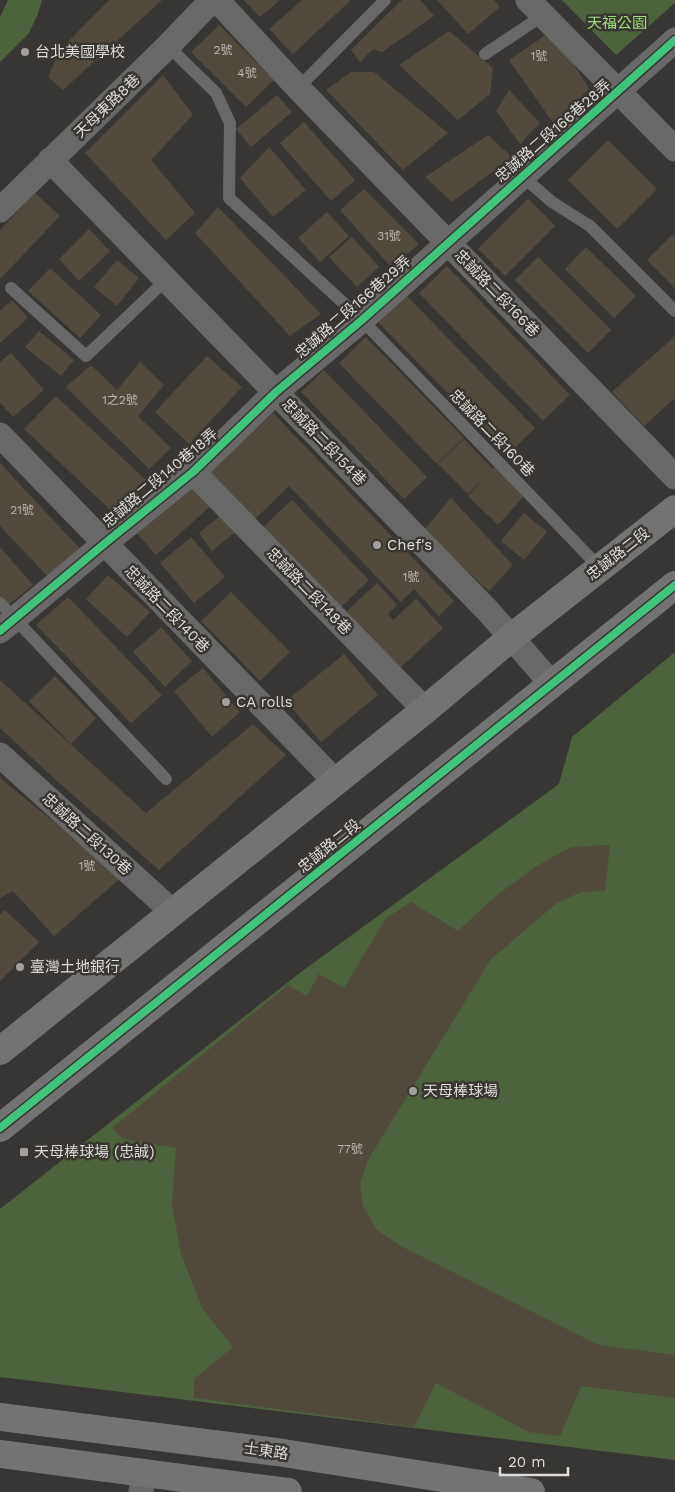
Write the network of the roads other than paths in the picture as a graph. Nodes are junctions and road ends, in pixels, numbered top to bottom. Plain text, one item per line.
1 (212, 0) edge
2 (217, 0) edge
3 (385, 0) edge
4 (535, 8) edge
5 (675, 40) edge
6 (168, 46) junction
7 (485, 54) dead end
8 (298, 88) junction
9 (619, 92) junction
10 (675, 149) edge
11 (50, 160) junction
12 (522, 176) junction
13 (0, 210) edge
14 (448, 243) junction
15 (166, 280) junction
16 (11, 288) dead end
17 (675, 311) edge
18 (362, 320) junction
19 (276, 392) junction
20 (0, 434) edge
21 (193, 472) junction
22 (675, 477) edge
23 (675, 508) edge
24 (104, 544) junction
25 (600, 568) junction
26 (675, 585) edge
27 (5, 617) edge
28 (512, 637) junction
29 (552, 684) junction
30 (425, 710) junction
31 (0, 755) edge
32 (166, 779) dead end
33 (336, 782) junction
34 (173, 912) junction
35 (0, 1051) edge
36 (0, 1128) edge
37 (0, 1416) edge
38 (0, 1454) edge
39 (142, 1483) edge
40 (244, 1489) edge
41 (520, 1491) edge
42 (288, 1492) edge

1 - 6 street, 天母東路8巷
2 - 8 street, 忠誠路二段166巷
3 - 8 lane
4 - 7 lane
4 - 9 street
5 - 9 street, 忠誠路二段166巷28弄
6 - 11 street, 天母東路8巷
6 - 18 lane, 忠誠路二段160巷
8 - 14 street, 忠誠路二段166巷
9 - 10 street
9 - 12 street, 忠誠路二段166巷28弄
11 - 13 street, 天母東路8巷
11 - 15 street, 忠誠路二段154巷
12 - 14 street, 忠誠路二段166巷28弄
12 - 17 lane
14 - 18 street, 忠誠路二段166巷29弄
14 - 22 street, 忠誠路二段166巷
15 - 16 lane
15 - 19 street, 忠誠路二段154巷
18 - 19 street, 忠誠路二段166巷29弄
18 - 25 lane, 忠誠路二段160巷
19 - 21 street, 忠誠路二段140巷18弄
19 - 28 street, 忠誠路二段154巷
20 - 24 street, 忠誠路二段140巷
21 - 24 street, 忠誠路二段140巷18弄
21 - 30 street, 忠誠路二段148巷
23 - 25 street, 忠誠路二段
24 - 27 street, 忠誠路二段140巷18弄
24 - 33 street, 忠誠路二段140巷
25 - 28 street, 忠誠路二段
26 - 29 street, 忠誠路二段
27 - 32 lane
28 - 29 street, 忠誠路二段154巷
28 - 30 street, 忠誠路二段
29 - 36 street, 忠誠路二段
30 - 33 street, 忠誠路二段
31 - 34 street, 忠誠路二段130巷
33 - 34 street, 忠誠路二段
34 - 35 street, 忠誠路二段
37 - 41 street, 士東路
38 - 39 street
39 - 40 street
40 - 42 street

